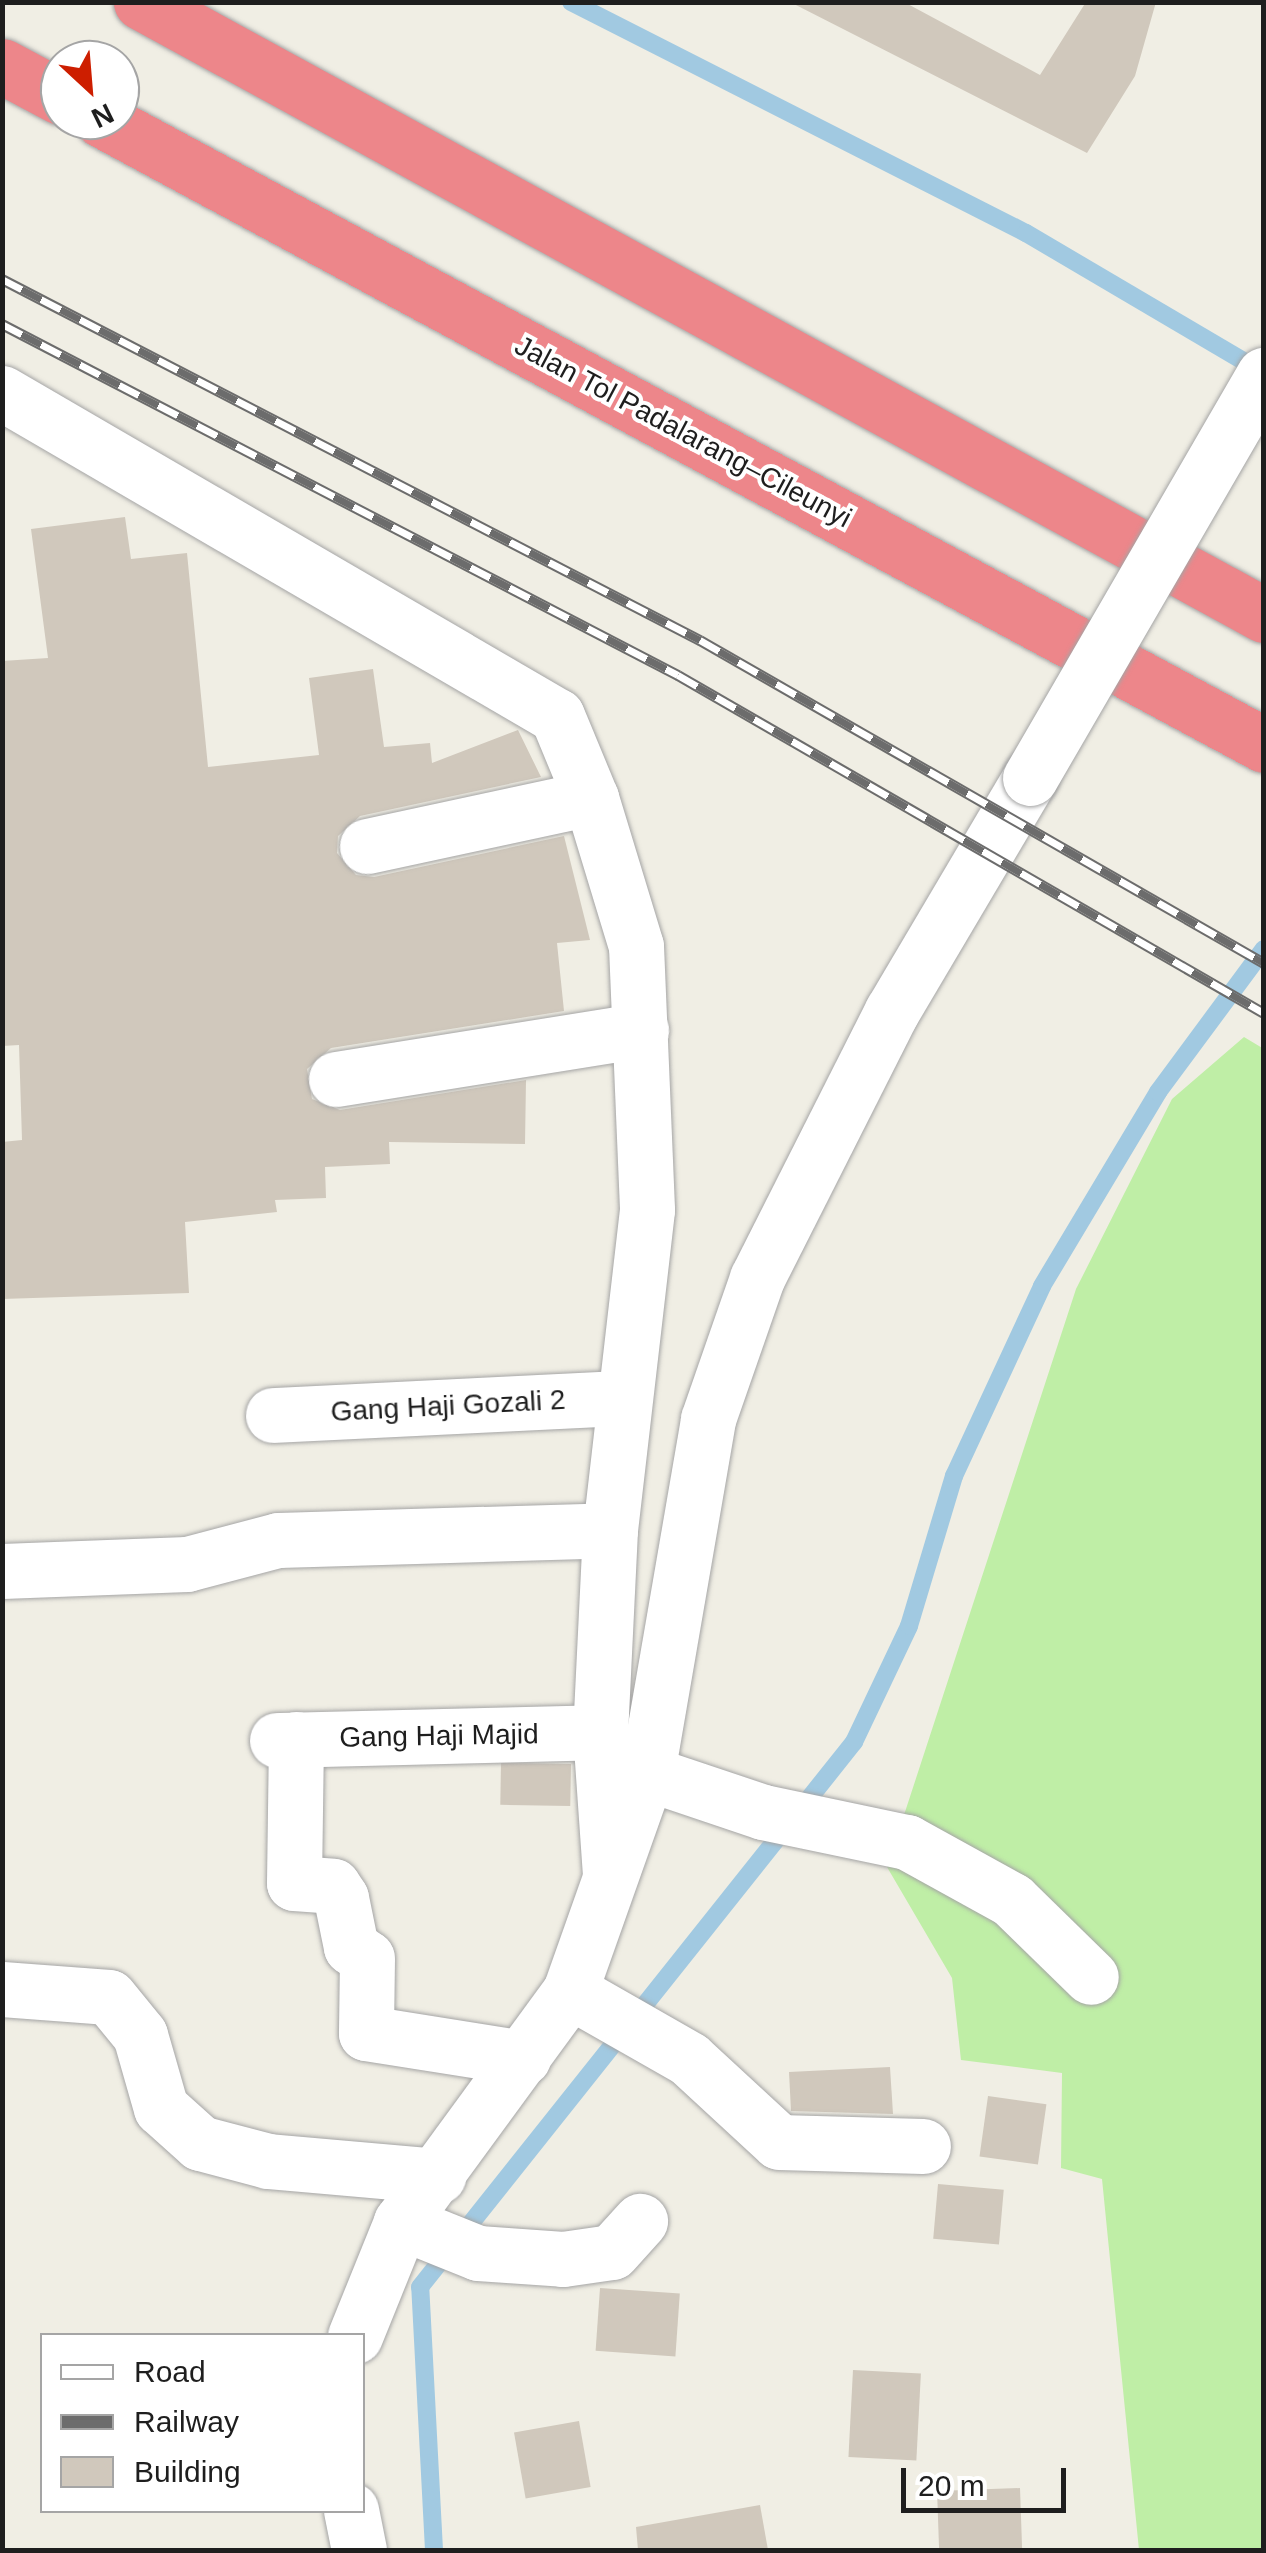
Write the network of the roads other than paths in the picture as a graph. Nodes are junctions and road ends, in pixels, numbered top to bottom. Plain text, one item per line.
1 (140, 2) edge
2 (2, 66) edge
3 (40, 86) edge
4 (139, 140) edge
5 (1264, 375) edge
6 (2, 393) edge
7 (1264, 616) edge
8 (1264, 745) edge
9 (591, 798) junction
10 (368, 846) dead end
11 (641, 1030) junction
12 (336, 1079) dead end
13 (623, 1398) junction
14 (274, 1415) dead end
15 (610, 1530) junction
16 (2, 1571) edge
17 (600, 1732) junction
18 (647, 1773) junction
19 (610, 1875) junction
20 (1092, 1977) dead end
21 (2, 1989) edge
22 (589, 2000) junction
23 (523, 2058) junction
24 (923, 2146) dead end
25 (438, 2176) junction
26 (640, 2221) dead end
27 (438, 2237) junction
28 (358, 2333) edge
29 (352, 2513) edge
30 (359, 2550) edge

1 - 7 highway
2 - 3 highway
4 - 8 highway, Jalan Tol Padalarang–Cileunyi
5 - 18 street, bridge
6 - 9 street
9 - 10 street
9 - 11 street
11 - 12 street
11 - 13 street
13 - 14 street, Gang Haji Gozali 2
13 - 15 street
15 - 16 street
15 - 17 street
17 - 19 street
17 - 23 street, Gang Haji Majid
18 - 19 street
18 - 20 street
19 - 22 street
21 - 25 street
22 - 23 street
22 - 24 street
23 - 25 street
25 - 27 street
26 - 27 street
27 - 28 street
29 - 30 street

